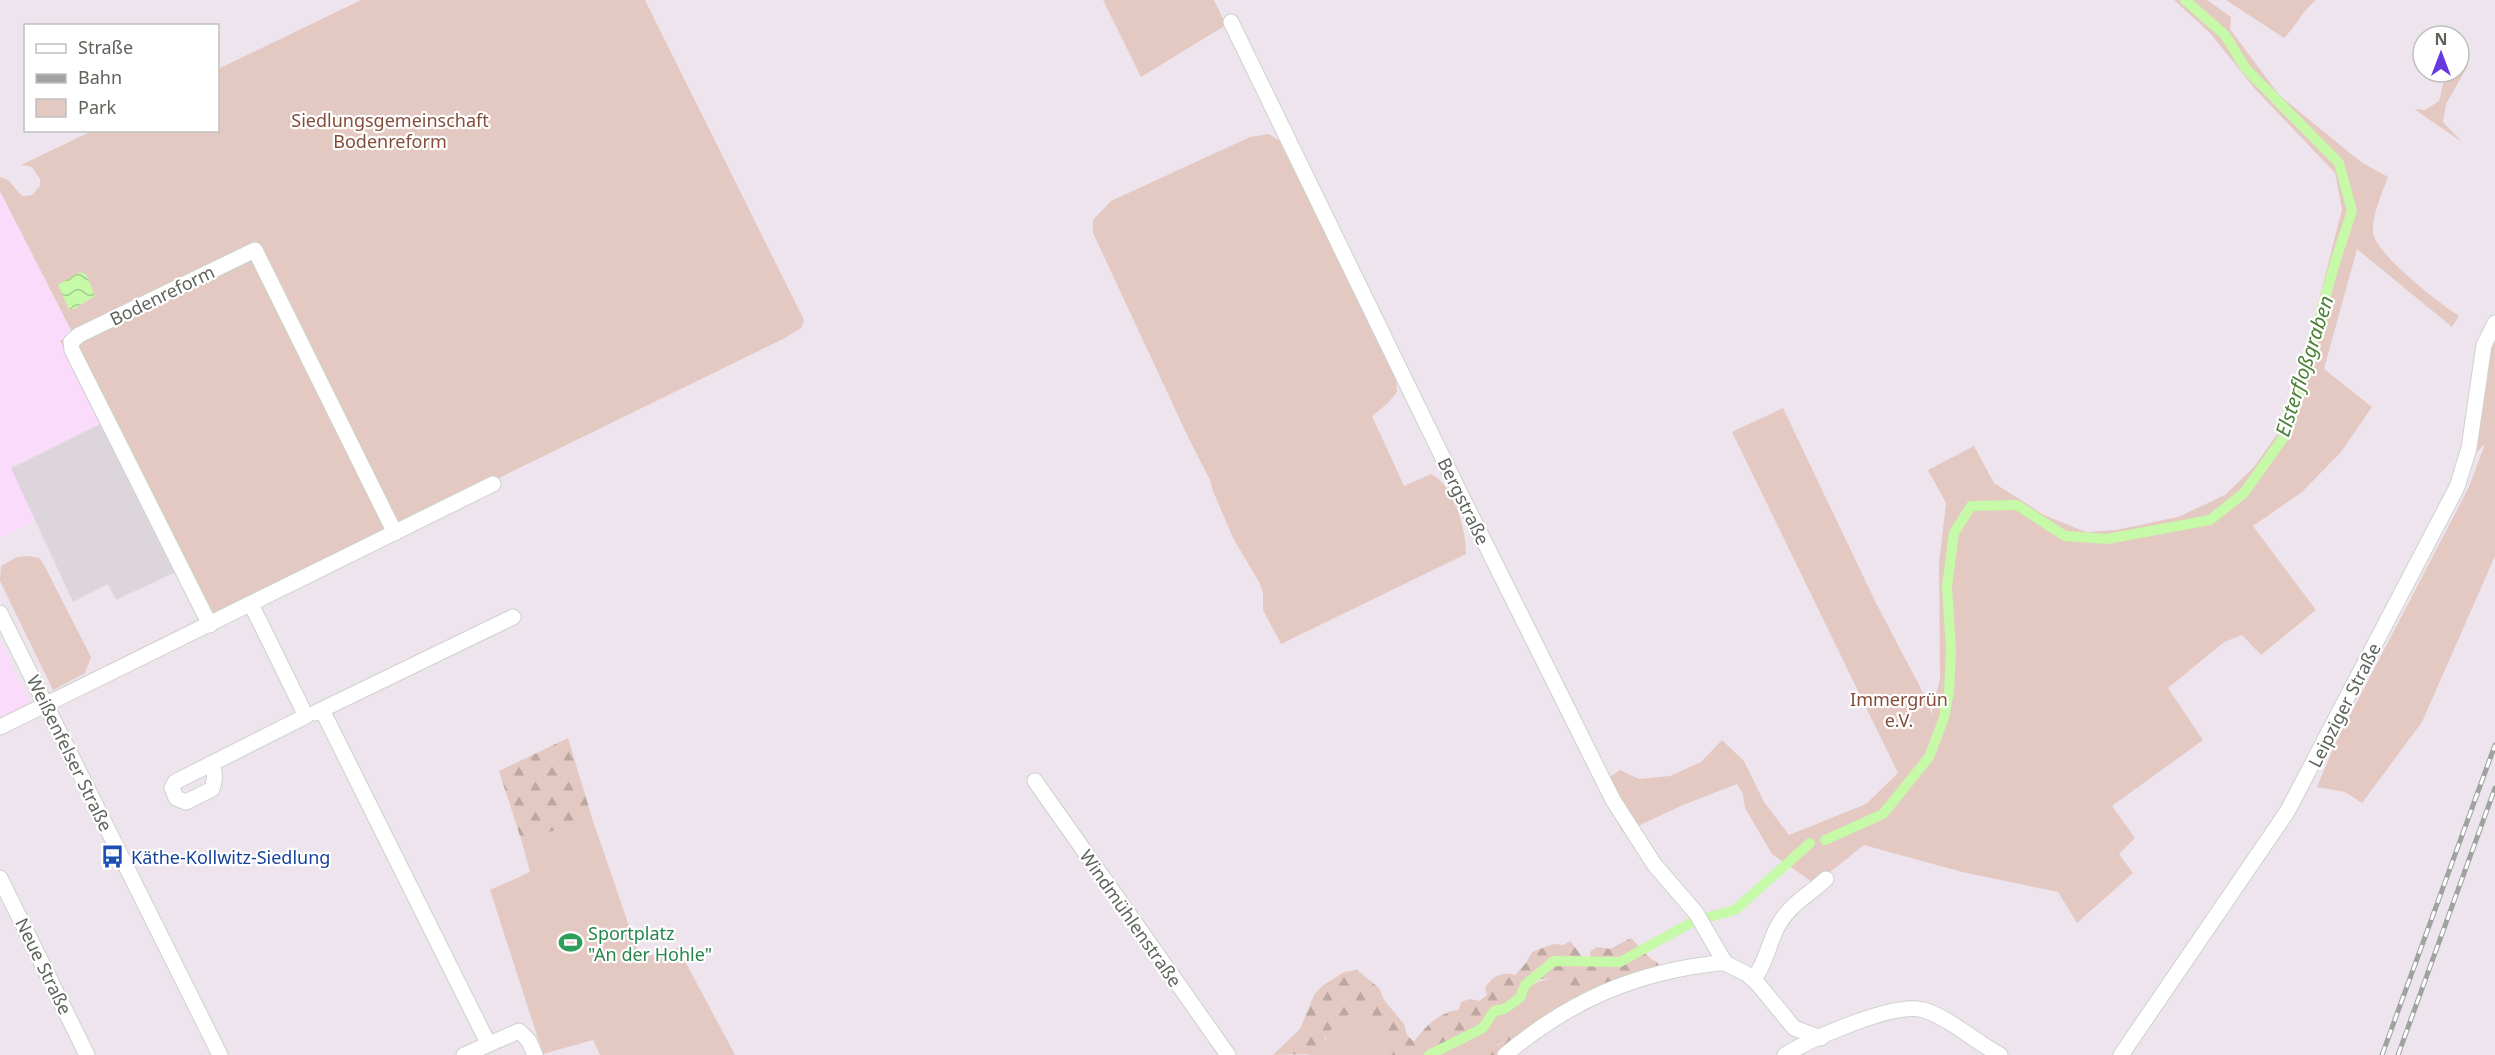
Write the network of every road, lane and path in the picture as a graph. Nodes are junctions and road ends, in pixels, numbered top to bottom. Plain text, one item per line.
1 (1231, 22) dead end
2 (2495, 323) edge
3 (493, 484) dead end
4 (394, 533) junction
5 (251, 604) junction
6 (0, 613) edge
7 (513, 617) dead end
8 (210, 625) junction
9 (46, 704) junction
10 (322, 710) junction
11 (306, 716) junction
12 (0, 727) edge
13 (212, 764) dead end
14 (1035, 781) dead end
15 (0, 878) edge
16 (1826, 879) dead end
17 (1725, 963) junction
18 (1753, 979) junction
19 (1794, 1028) junction
20 (1821, 1038) junction
21 (488, 1043) junction
22 (1788, 1053) edge
23 (87, 1055) edge
24 (220, 1055) edge
25 (464, 1055) edge
26 (536, 1055) edge
27 (1228, 1055) edge
28 (1505, 1055) edge
29 (2000, 1055) edge
30 (2121, 1055) edge

1 - 17 street, Bergstraße
2 - 30 street, Leipziger Straße
3 - 4 street
4 - 5 street
4 - 8 street, Bodenreform
5 - 8 street
5 - 11 street
6 - 9 street, Weißenfelser Straße
7 - 10 street
8 - 9 street
9 - 12 street
9 - 24 street, Weißenfelser Straße
10 - 11 street
10 - 21 street
11 - 13 street
14 - 27 street, Windmühlenstraße
15 - 23 street, Neue Straße
16 - 18 street
17 - 18 street
17 - 28 street
18 - 19 street
19 - 20 street
19 - 22 street
20 - 22 street
20 - 29 street
21 - 25 street
21 - 26 street

